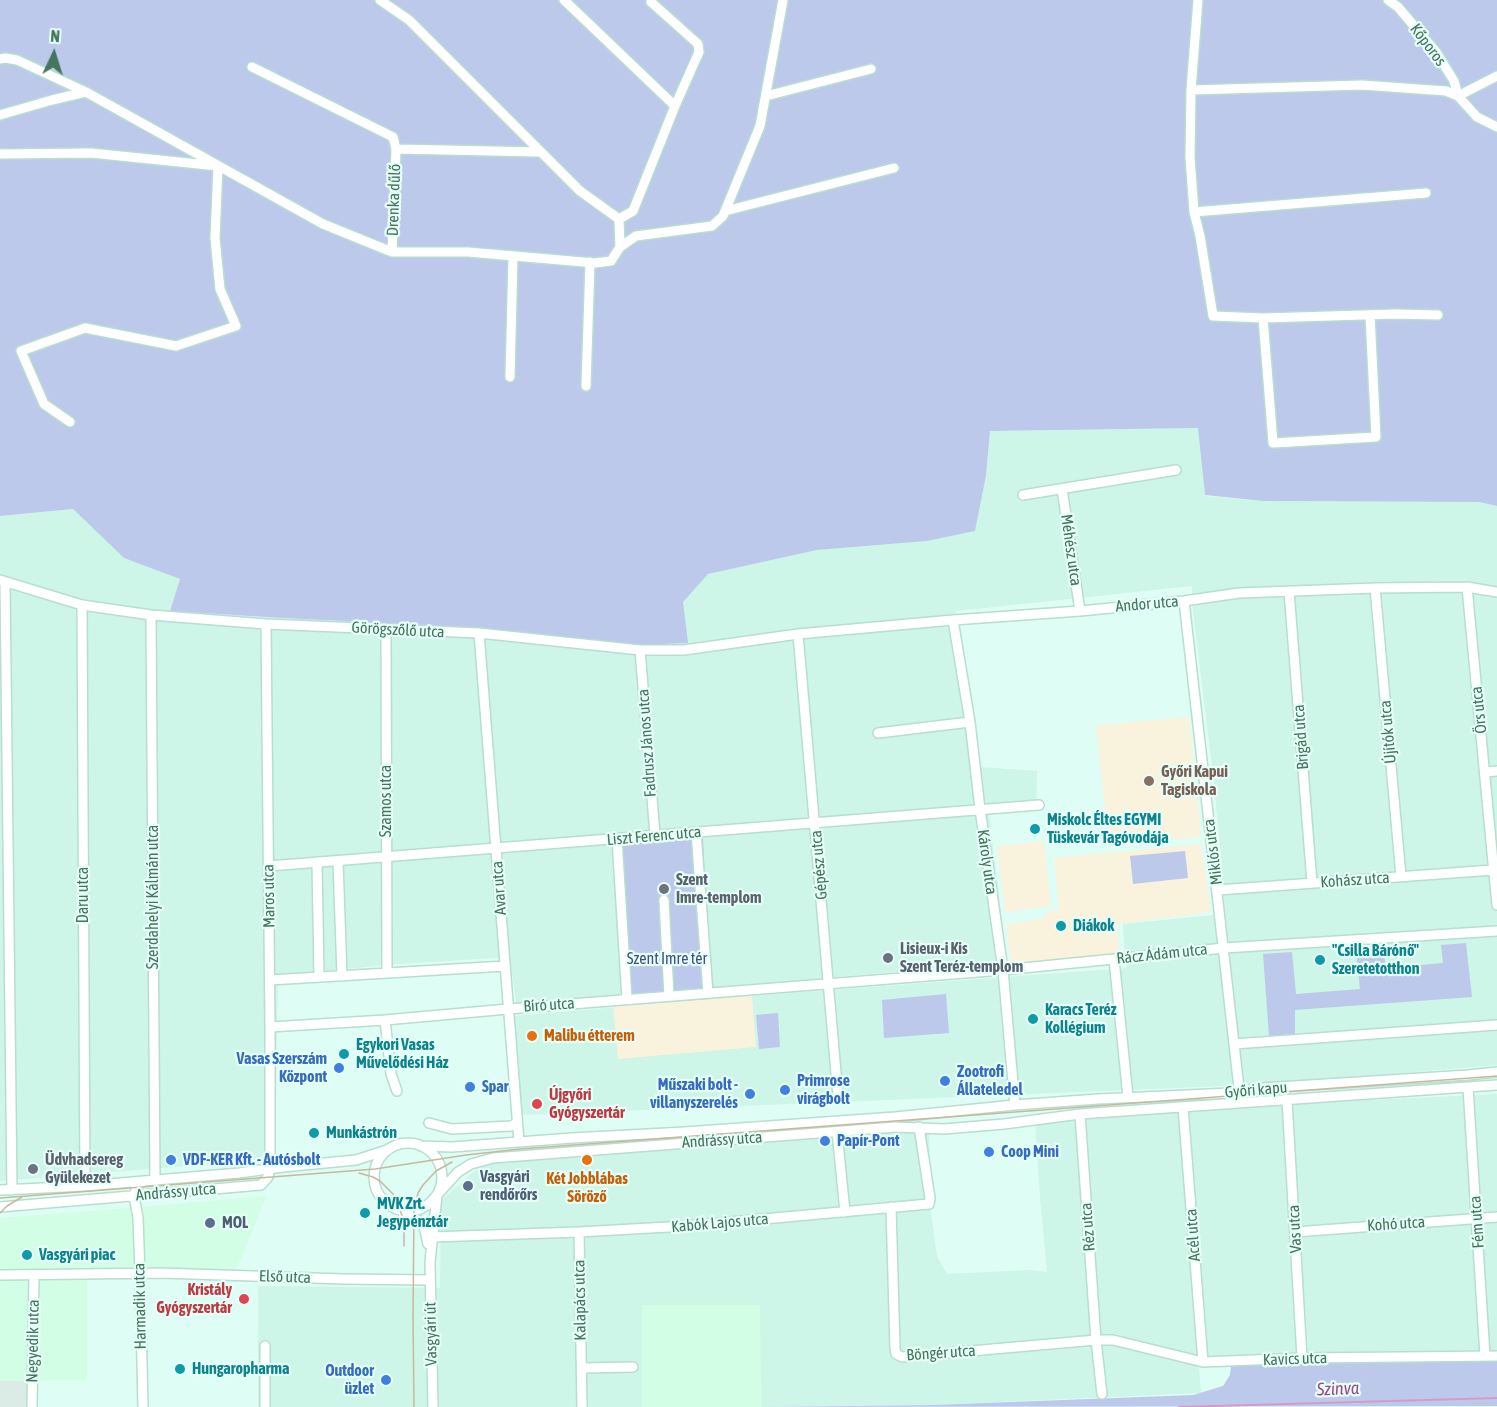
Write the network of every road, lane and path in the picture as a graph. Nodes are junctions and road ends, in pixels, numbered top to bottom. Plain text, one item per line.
1 (380, 0) edge
2 (564, 0) edge
3 (783, 0) edge
4 (1197, 0) edge
5 (1388, 0) edge
6 (651, 1) edge
7 (1400, 4) edge
8 (0, 59) edge
9 (252, 67) dead end
10 (871, 69) dead end
11 (1497, 76) edge
12 (1191, 90) junction
13 (86, 92) junction
14 (766, 96) junction
15 (1458, 96) junction
16 (675, 106) junction
17 (0, 115) edge
18 (1497, 127) edge
19 (396, 149) junction
20 (539, 152) junction
21 (0, 154) edge
22 (218, 166) junction
23 (894, 168) dead end
24 (1426, 193) dead end
25 (725, 211) junction
26 (1194, 212) junction
27 (619, 219) junction
28 (620, 248) junction
29 (392, 252) junction
30 (513, 257) junction
31 (590, 262) junction
32 (1370, 315) junction
33 (1438, 315) dead end
34 (1263, 318) junction
35 (510, 377) dead end
36 (586, 386) dead end
37 (70, 422) dead end
38 (1176, 470) dead end
39 (1062, 489) junction
40 (1023, 495) dead end
41 (3, 581) edge
42 (1467, 587) junction
43 (1375, 588) junction
44 (1289, 591) junction
45 (1497, 592) edge
46 (1184, 601) junction
47 (82, 604) junction
48 (1080, 611) junction
49 (151, 615) junction
50 (953, 620) junction
51 (266, 624) junction
52 (386, 629) junction
53 (479, 633) junction
54 (798, 634) junction
55 (640, 650) junction
56 (970, 722) junction
57 (878, 733) dead end
58 (1497, 771) edge
59 (1485, 772) junction
60 (1039, 805) dead end
61 (980, 810) junction
62 (815, 823) junction
63 (696, 832) junction
64 (655, 836) junction
65 (617, 838) junction
66 (496, 848) junction
67 (386, 857) junction
68 (338, 861) junction
69 (317, 862) junction
70 (269, 867) junction
71 (1493, 870) junction
72 (1401, 876) junction
73 (1312, 883) junction
74 (1218, 890) junction
75 (664, 900) dead end
76 (1497, 905) edge
77 (1497, 931) edge
78 (1224, 948) junction
79 (1114, 959) junction
80 (505, 966) junction
81 (1003, 970) junction
82 (387, 973) junction
83 (342, 976) junction
84 (319, 977) junction
85 (270, 980) junction
86 (828, 984) junction
87 (708, 993) junction
88 (669, 996) junction
89 (627, 999) junction
90 (508, 1009) junction
91 (385, 1020) junction
92 (1497, 1025) edge
93 (270, 1027) junction
94 (1234, 1044) junction
95 (1497, 1072) edge
96 (1497, 1085) edge
97 (1468, 1087) junction
98 (397, 1091) dead end
99 (1240, 1092) junction
100 (838, 1096) dead end
101 (1128, 1097) junction
102 (1287, 1100) junction
103 (1241, 1102) junction
104 (1016, 1104) junction
105 (1183, 1107) junction
106 (1080, 1114) junction
107 (1020, 1122) joint
108 (517, 1123) junction
109 (429, 1124) dead end
110 (919, 1127) junction
111 (837, 1132) junction
112 (518, 1140) junction
113 (421, 1146) junction
114 (387, 1150) junction
115 (270, 1169) junction
116 (155, 1180) junction
117 (143, 1181) junction
118 (85, 1186) junction
119 (0, 1190) edge
120 (12, 1190) junction
121 (437, 1195) junction
122 (134, 1200) junction
123 (0, 1207) edge
124 (891, 1208) junction
125 (396, 1209) junction
126 (845, 1212) junction
127 (1497, 1217) edge
128 (1477, 1218) junction
129 (579, 1232) junction
130 (1295, 1232) junction
131 (432, 1237) junction
132 (430, 1262) junction
133 (140, 1274) junction
134 (1, 1275) edge
135 (34, 1275) junction
136 (430, 1280) junction
137 (1096, 1340) junction
138 (265, 1346) dead end
139 (1485, 1356) junction
140 (1497, 1356) edge
141 (1302, 1358) junction
142 (1203, 1362) junction
143 (633, 1367) dead end
144 (582, 1368) junction
145 (1102, 1394) dead end
146 (32, 1407) edge
147 (143, 1407) edge
148 (265, 1407) edge
149 (433, 1407) edge
150 (582, 1407) edge

1 - 20 street
2 - 16 street
3 - 14 street
4 - 12 street
5 - 7 street, Kőporos
6 - 16 street
7 - 15 street, Kőporos
8 - 13 street
9 - 19 street
10 - 14 street
11 - 15 street
12 - 15 street
12 - 26 street
13 - 17 street
13 - 22 street
14 - 25 street
15 - 18 street, Kőporos
16 - 27 street
19 - 20 street
19 - 29 street, Drenka dűlő
20 - 27 street
21 - 22 street
22 - 29 street
22 - 37 street
23 - 25 street
24 - 26 street
25 - 28 street
26 - 34 street
27 - 28 street
28 - 31 street
29 - 30 street
30 - 31 street
30 - 35 street
31 - 36 street
32 - 33 street
32 - 34 street
32 - 34 street
38 - 39 street
39 - 40 street
39 - 48 street, Méhész utca
41 - 47 street, Görögszőlő utca
41 - 120 street
42 - 43 street, Andor utca
42 - 45 street, Andor utca
42 - 59 street, Örs utca
43 - 44 street, Andor utca
43 - 72 street, Újítók utca
44 - 46 street, Andor utca
44 - 73 street, Brigád utca
46 - 48 street, Andor utca
46 - 74 street, Miklós utca
47 - 49 street, Görögszőlő utca
47 - 118 street, Daru utca
48 - 50 street, Andor utca
49 - 51 street, Görögszőlő utca
49 - 116 street, Szerdahelyi Kálmán utca
50 - 54 street, Andor utca
50 - 56 street, Károly utca
51 - 52 street, Görögszőlő utca
51 - 70 street, Maros utca
52 - 53 street, Görögszőlő utca
52 - 67 street, Szamos utca
53 - 55 street, Görögszőlő utca
53 - 66 street, Avar utca
54 - 55 street, Görögszőlő utca
54 - 62 street, Gépész utca
55 - 64 street, Fadrusz János utca
56 - 57 street
56 - 61 street, Károly utca
58 - 59 street
59 - 71 street, Örs utca
60 - 61 street, Liszt Ferenc utca
61 - 62 street, Liszt Ferenc utca
61 - 81 street, Károly utca
62 - 63 street, Liszt Ferenc utca
62 - 86 street, Gépész utca
63 - 64 street, Liszt Ferenc utca
63 - 87 street
64 - 65 street, Liszt Ferenc utca
65 - 66 street, Liszt Ferenc utca
65 - 89 street
66 - 67 street, Liszt Ferenc utca
66 - 80 street, Avar utca
67 - 68 street, Liszt Ferenc utca
67 - 82 street, Szamos utca
68 - 69 street, Liszt Ferenc utca
68 - 83 street
69 - 70 street, Liszt Ferenc utca
69 - 84 street
70 - 85 street, Maros utca
71 - 72 street, Kohász utca
71 - 76 street, Örs utca
72 - 73 street, Kohász utca
73 - 74 street, Kohász utca
74 - 78 street, Miklós utca
75 - 88 street
77 - 78 street, Rácz Ádám utca
78 - 79 street, Rácz Ádám utca
78 - 94 street, Miklós utca
79 - 81 street, Rácz Ádám utca
79 - 101 street
80 - 82 street
80 - 90 street, Avar utca
81 - 86 street, Rácz Ádám utca
81 - 104 street, Károly utca
82 - 83 street
83 - 84 street
84 - 85 street
85 - 93 street, Maros utca
86 - 87 street, Bíró utca
86 - 100 street, Gépész utca
87 - 88 street, Bíró utca
88 - 89 street, Bíró utca
89 - 90 street, Bíró utca
90 - 91 street, Bíró utca
90 - 108 street, Avar utca
91 - 93 street, Bíró utca
91 - 98 street
92 - 94 street
93 - 115 street, Maros utca
94 - 99 street, Miklós utca
95 - 99 street, Győri kapu
96 - 97 street, Győri kapu
97 - 102 street, Győri kapu
97 - 128 street, Fém utca
99 - 101 street, Győri kapu
99 - 103 street, Miklós utca
101 - 104 street, Győri kapu
102 - 103 street, Győri kapu
102 - 130 street, Vas utca
103 - 105 street, Győri kapu
104 - 112 street, Andrássy utca
105 - 106 street, Győri kapu
105 - 142 street, Acél utca
106 - 107 street, Győri kapu
106 - 137 street, Réz utca
107 - 110 street, Andrássy utca
108 - 109 street
108 - 112 street, Avar utca
110 - 111 street, Andrássy utca
110 - 124 street, Kabók Lajos utca
111 - 121 street, Andrássy utca
111 - 126 street
112 - 113 street, Andrássy utca
113 - 114 street
113 - 121 street
114 - 115 street, Andrássy utca
114 - 125 street
115 - 116 street, Andrássy utca
115 - 122 street, Andrássy utca
116 - 117 street, Andrássy utca
117 - 118 street, Andrássy utca
117 - 122 street
118 - 120 street, Andrássy utca
119 - 120 street, Andrássy utca
121 - 125 street
121 - 131 street, Vasgyári út
122 - 123 street, Andrássy utca
122 - 133 street, Harmadik utca
124 - 126 street, Kabók Lajos utca
124 - 137 street, Böngér utca
125 - 132 street, Vasgyári út
126 - 129 street, Kabók Lajos utca
127 - 128 street, Kohó utca
128 - 130 street, Kohó utca
128 - 139 street, Fém utca
129 - 131 street, Kabók Lajos utca
129 - 144 street, Kalapács utca
130 - 141 street, Vas utca
131 - 132 street, Vasgyári út
132 - 136 street, Vasgyári út
133 - 135 street, Első utca
133 - 136 street, Első utca
133 - 147 street, Harmadik utca
134 - 135 street, Első utca
135 - 146 street, Negyedik utca
136 - 149 street, Vasgyári út
137 - 142 street, Kavics utca
137 - 145 street, Réz utca
138 - 148 street
139 - 140 street, Kavics utca
139 - 141 street, Kavics utca
141 - 142 street, Kavics utca
143 - 144 street
144 - 150 street, Kalapács utca

